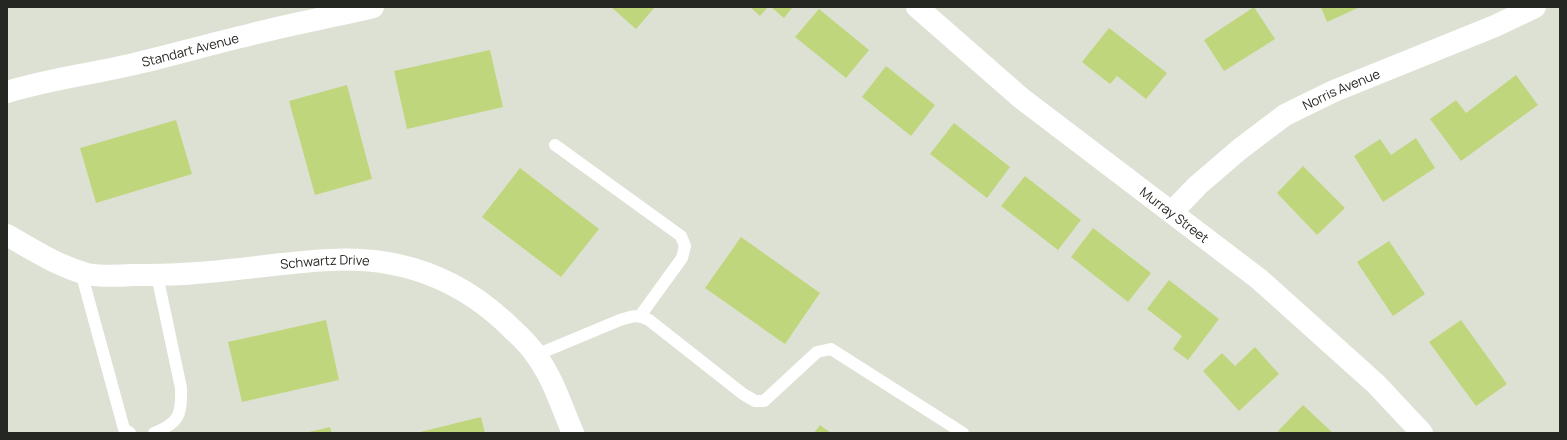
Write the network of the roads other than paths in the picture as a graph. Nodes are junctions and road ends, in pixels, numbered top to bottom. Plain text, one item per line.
1 (373, 7) edge
2 (917, 7) edge
3 (1535, 7) edge
4 (7, 92) edge
5 (555, 145) dead end
6 (1172, 212) junction
7 (7, 236) edge
8 (81, 272) junction
9 (157, 275) junction
10 (640, 316) junction
11 (536, 355) junction
12 (130, 433) edge
13 (154, 433) edge
14 (573, 433) edge
15 (963, 433) edge
16 (1422, 433) edge

1 - 4 street, Standart Avenue
2 - 6 street, Murray Street
3 - 6 street, Norris Avenue
5 - 10 lane
6 - 16 street, Murray Street
7 - 8 street, Schwartz Drive
8 - 9 street, Schwartz Drive
8 - 12 lane
9 - 11 street, Schwartz Drive
9 - 13 lane
10 - 11 lane
10 - 15 lane
11 - 14 street, Schwartz Drive

